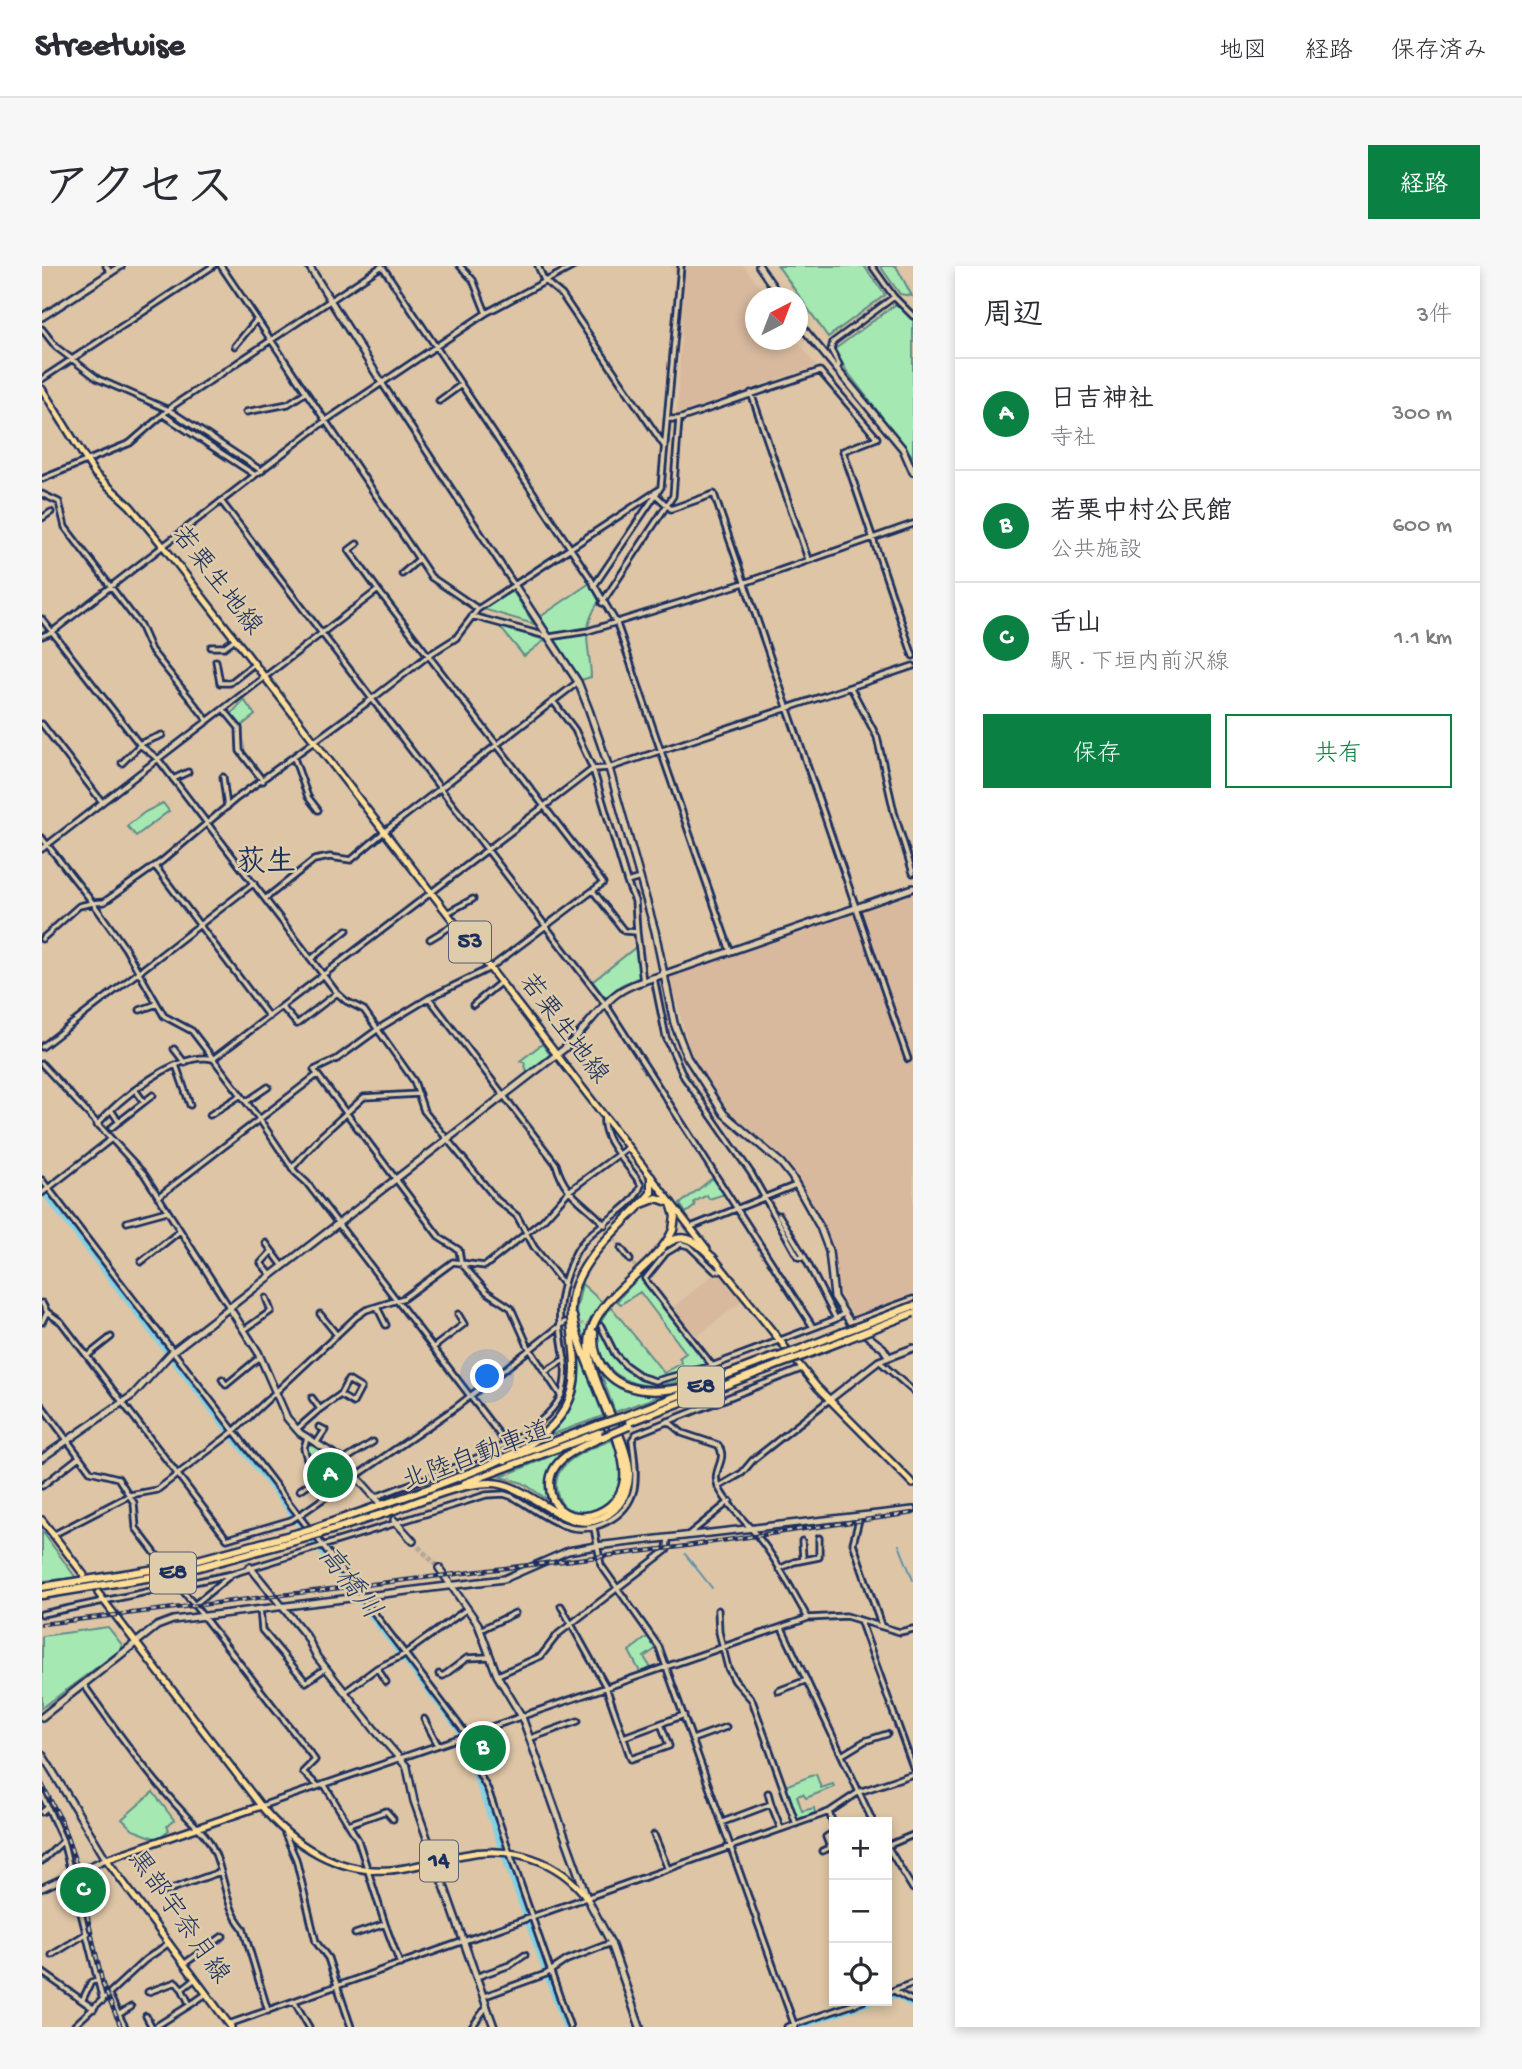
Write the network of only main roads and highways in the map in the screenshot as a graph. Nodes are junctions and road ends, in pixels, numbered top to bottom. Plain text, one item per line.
1 (42, 389) edge
2 (651, 1177) junction
3 (671, 1203) junction
4 (639, 1205) junction
5 (660, 1249) junction
6 (715, 1260) junction
7 (573, 1297) junction
8 (913, 1306) edge
9 (604, 1309) junction
10 (913, 1313) edge
11 (844, 1336) junction
12 (800, 1351) junction
13 (779, 1359) junction
14 (627, 1422) junction
15 (601, 1432) junction
16 (913, 1484) edge
17 (430, 1489) junction
18 (372, 1517) junction
19 (42, 1520) edge
20 (317, 1531) junction
21 (300, 1536) junction
22 (84, 1575) dead end
23 (42, 1587) edge
24 (98, 1593) dead end
25 (42, 1595) edge
26 (261, 1806) junction
27 (587, 1898) road end
28 (230, 2026) edge

1 - 2 main road, 若栗生地線 / 53
2 - 3 main road, 若栗生地線 / 53
2 - 4 highway
3 - 4 highway
3 - 5 highway
3 - 6 main road, 若栗生地線 / 53
4 - 7 highway
5 - 6 highway
5 - 9 highway
6 - 16 main road, 若栗生地線 / 53
7 - 15 highway
7 - 17 highway
8 - 11 highway, 北陸自動車道 / E8, bridge
9 - 13 highway
9 - 18 highway
10 - 11 highway, 北陸自動車道 / E8, bridge
11 - 12 highway, 北陸自動車道 / E8
11 - 12 highway, 北陸自動車道 / E8
12 - 13 highway, 北陸自動車道 / E8, bridge
13 - 14 highway, 北陸自動車道 / E8
13 - 14 highway, 北陸自動車道 / E8
14 - 15 highway, 北陸自動車道 / E8, bridge
14 - 15 highway, bridge
15 - 17 highway, 北陸自動車道 / E8
15 - 18 highway, 北陸自動車道 / E8
17 - 20 highway, 北陸自動車道 / E8
18 - 20 highway, 北陸自動車道 / E8
19 - 22 main road
20 - 21 highway, 北陸自動車道 / E8, bridge
21 - 23 highway, 北陸自動車道 / E8
21 - 25 highway, 北陸自動車道 / E8
24 - 26 main road, 14
26 - 27 main road, 14
26 - 28 main road, 黒部宇奈月線

